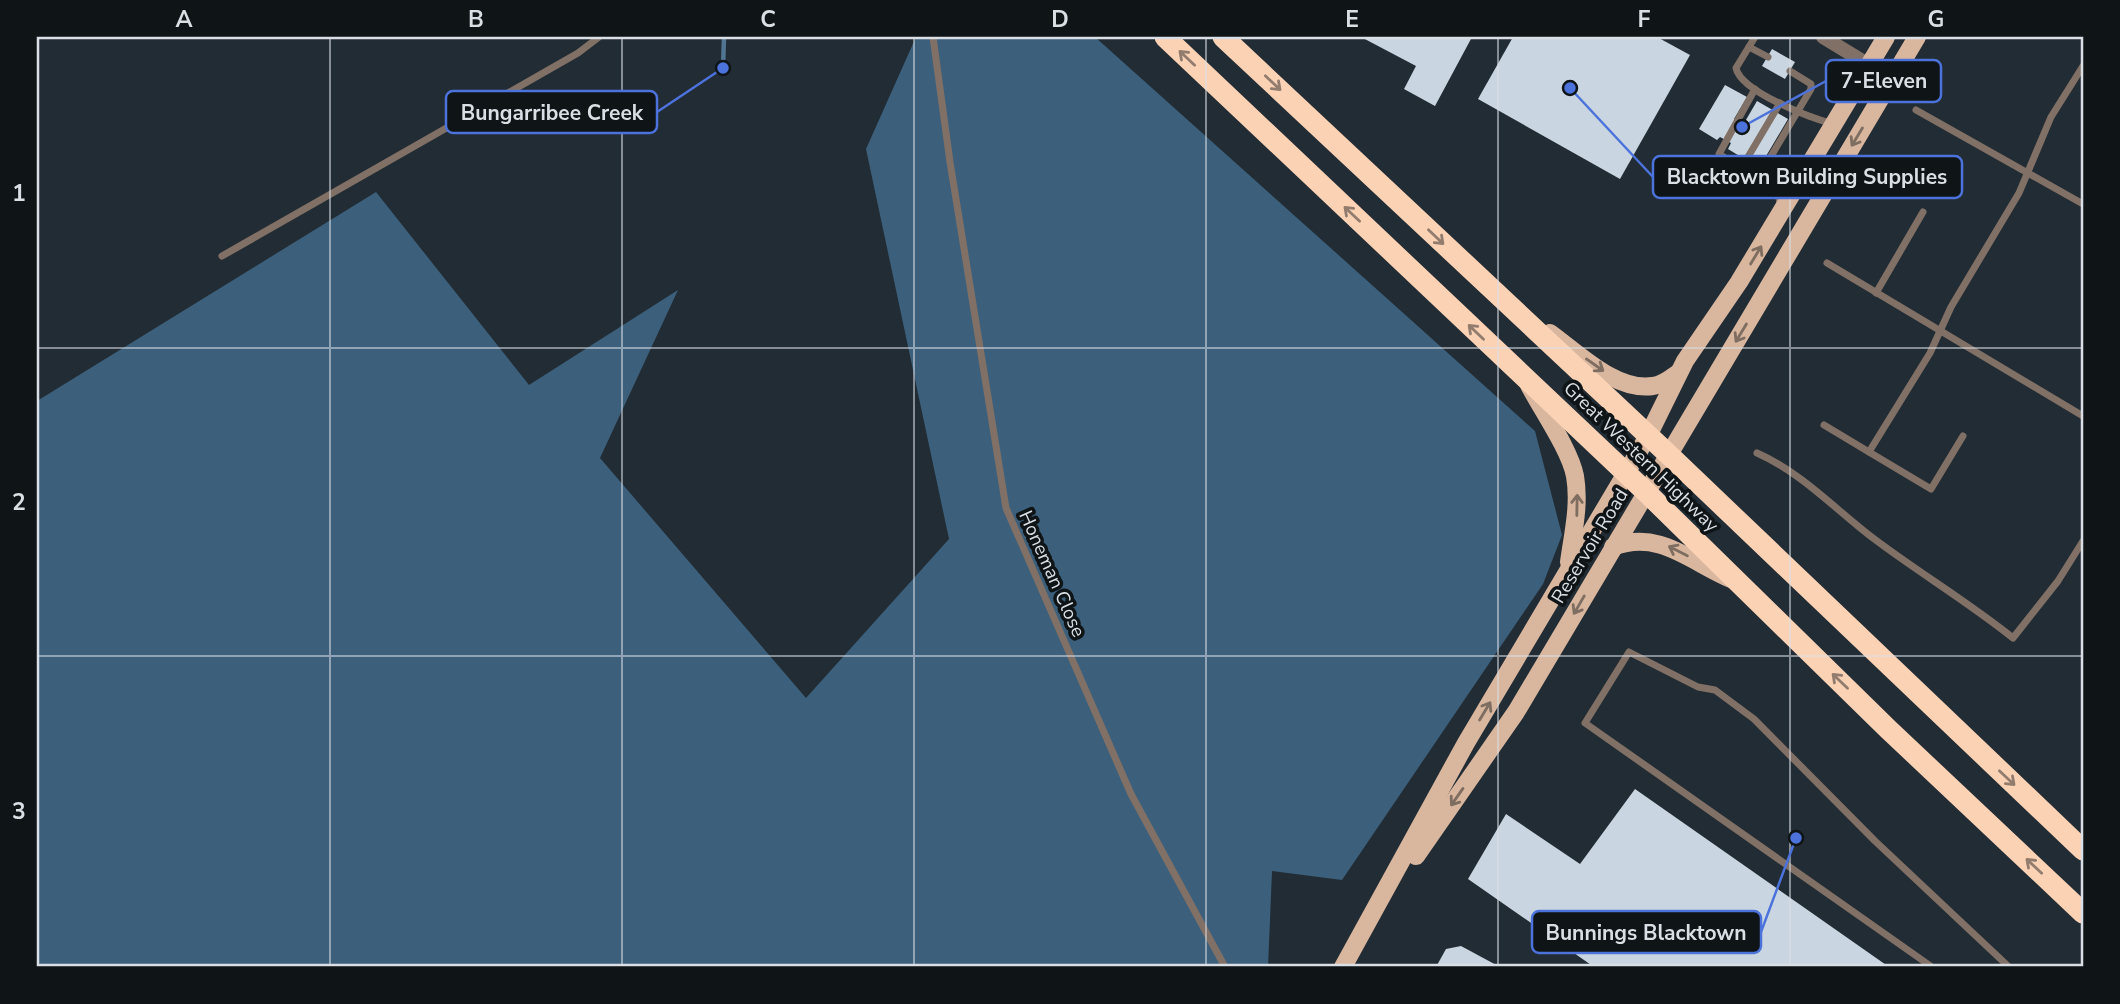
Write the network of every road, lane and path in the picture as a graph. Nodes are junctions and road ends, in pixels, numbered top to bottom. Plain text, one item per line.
1 (600, 37) edge
2 (933, 37) edge
3 (1165, 37) edge
4 (1223, 37) edge
5 (1755, 37) edge
6 (1823, 37) edge
7 (1886, 37) edge
8 (1917, 37) edge
9 (1749, 47) junction
10 (1768, 57) dead end
11 (1869, 64) junction
12 (2083, 66) edge
13 (1790, 71) dead end
14 (1892, 79) junction
15 (1755, 89) junction
16 (1780, 103) junction
17 (1916, 110) dead end
18 (1798, 112) junction
19 (1833, 124) junction
20 (1742, 167) junction
21 (2028, 170) junction
22 (1758, 178) junction
23 (2083, 204) edge
24 (1782, 212) junction
25 (1923, 212) dead end
26 (222, 256) dead end
27 (1827, 263) dead end
28 (1876, 293) junction
29 (1499, 297) junction
30 (1941, 331) junction
31 (1678, 373) junction
32 (1525, 379) junction
33 (2083, 416) edge
34 (1824, 425) dead end
35 (1648, 436) junction
36 (1963, 436) dead end
37 (1869, 452) junction
38 (1757, 453) dead end
39 (1668, 454) junction
40 (1626, 474) junction
41 (1646, 492) junction
42 (2083, 541) edge
43 (1613, 547) junction
44 (1568, 572) junction
45 (1738, 582) junction
46 (2083, 850) edge
47 (2083, 913) edge
48 (1370, 922) junction
49 (1225, 967) edge
50 (1343, 967) edge
51 (1932, 967) edge
52 (2009, 967) edge

1 - 26 lane
2 - 49 lane, Honeman Close
32 -> 3 highway, Great Western Highway
4 -> 29 highway, Great Western Highway
5 - 9 lane
6 - 11 street
7 - 11 main road, Reservoir Road
8 - 14 main road, Reservoir Road
9 - 10 lane
9 - 15 lane
11 - 14 street
11 - 19 main road, Reservoir Road
12 - 21 lane
13 - 18 lane
14 -> 39 main road, Reservoir Road
15 - 16 lane
15 - 20 lane
16 - 18 lane
16 - 20 lane
17 - 21 lane
18 - 19 lane
18 - 22 lane
19 - 24 main road, Reservoir Road
20 - 22 lane
21 - 23 lane
21 - 30 lane
22 - 24 lane
31 -> 24 main road, Reservoir Road
25 - 28 lane
27 - 28 lane
28 - 30 lane
29 -> 31 main road
29 - 35 highway, Great Western Highway
30 - 33 lane
30 - 37 lane
31 - 35 main road, Reservoir Road
32 - 40 highway, Great Western Highway
44 -> 32 main road
34 - 37 lane
35 - 39 highway, Great Western Highway
35 - 40 main road, Reservoir Road
36 - 37 lane
38 - 42 lane
39 - 41 main road, Reservoir Road
39 -> 46 highway, Great Western Highway
40 - 41 highway, Great Western Highway
40 - 44 main road, Reservoir Road
41 - 43 main road, Reservoir Road
41 - 45 highway, Great Western Highway
45 -> 43 main road
43 -> 48 main road, Reservoir Road
48 -> 44 main road, Reservoir Road
47 -> 45 highway, Great Western Highway
48 - 50 main road, Reservoir Road
51 - 52 lane

